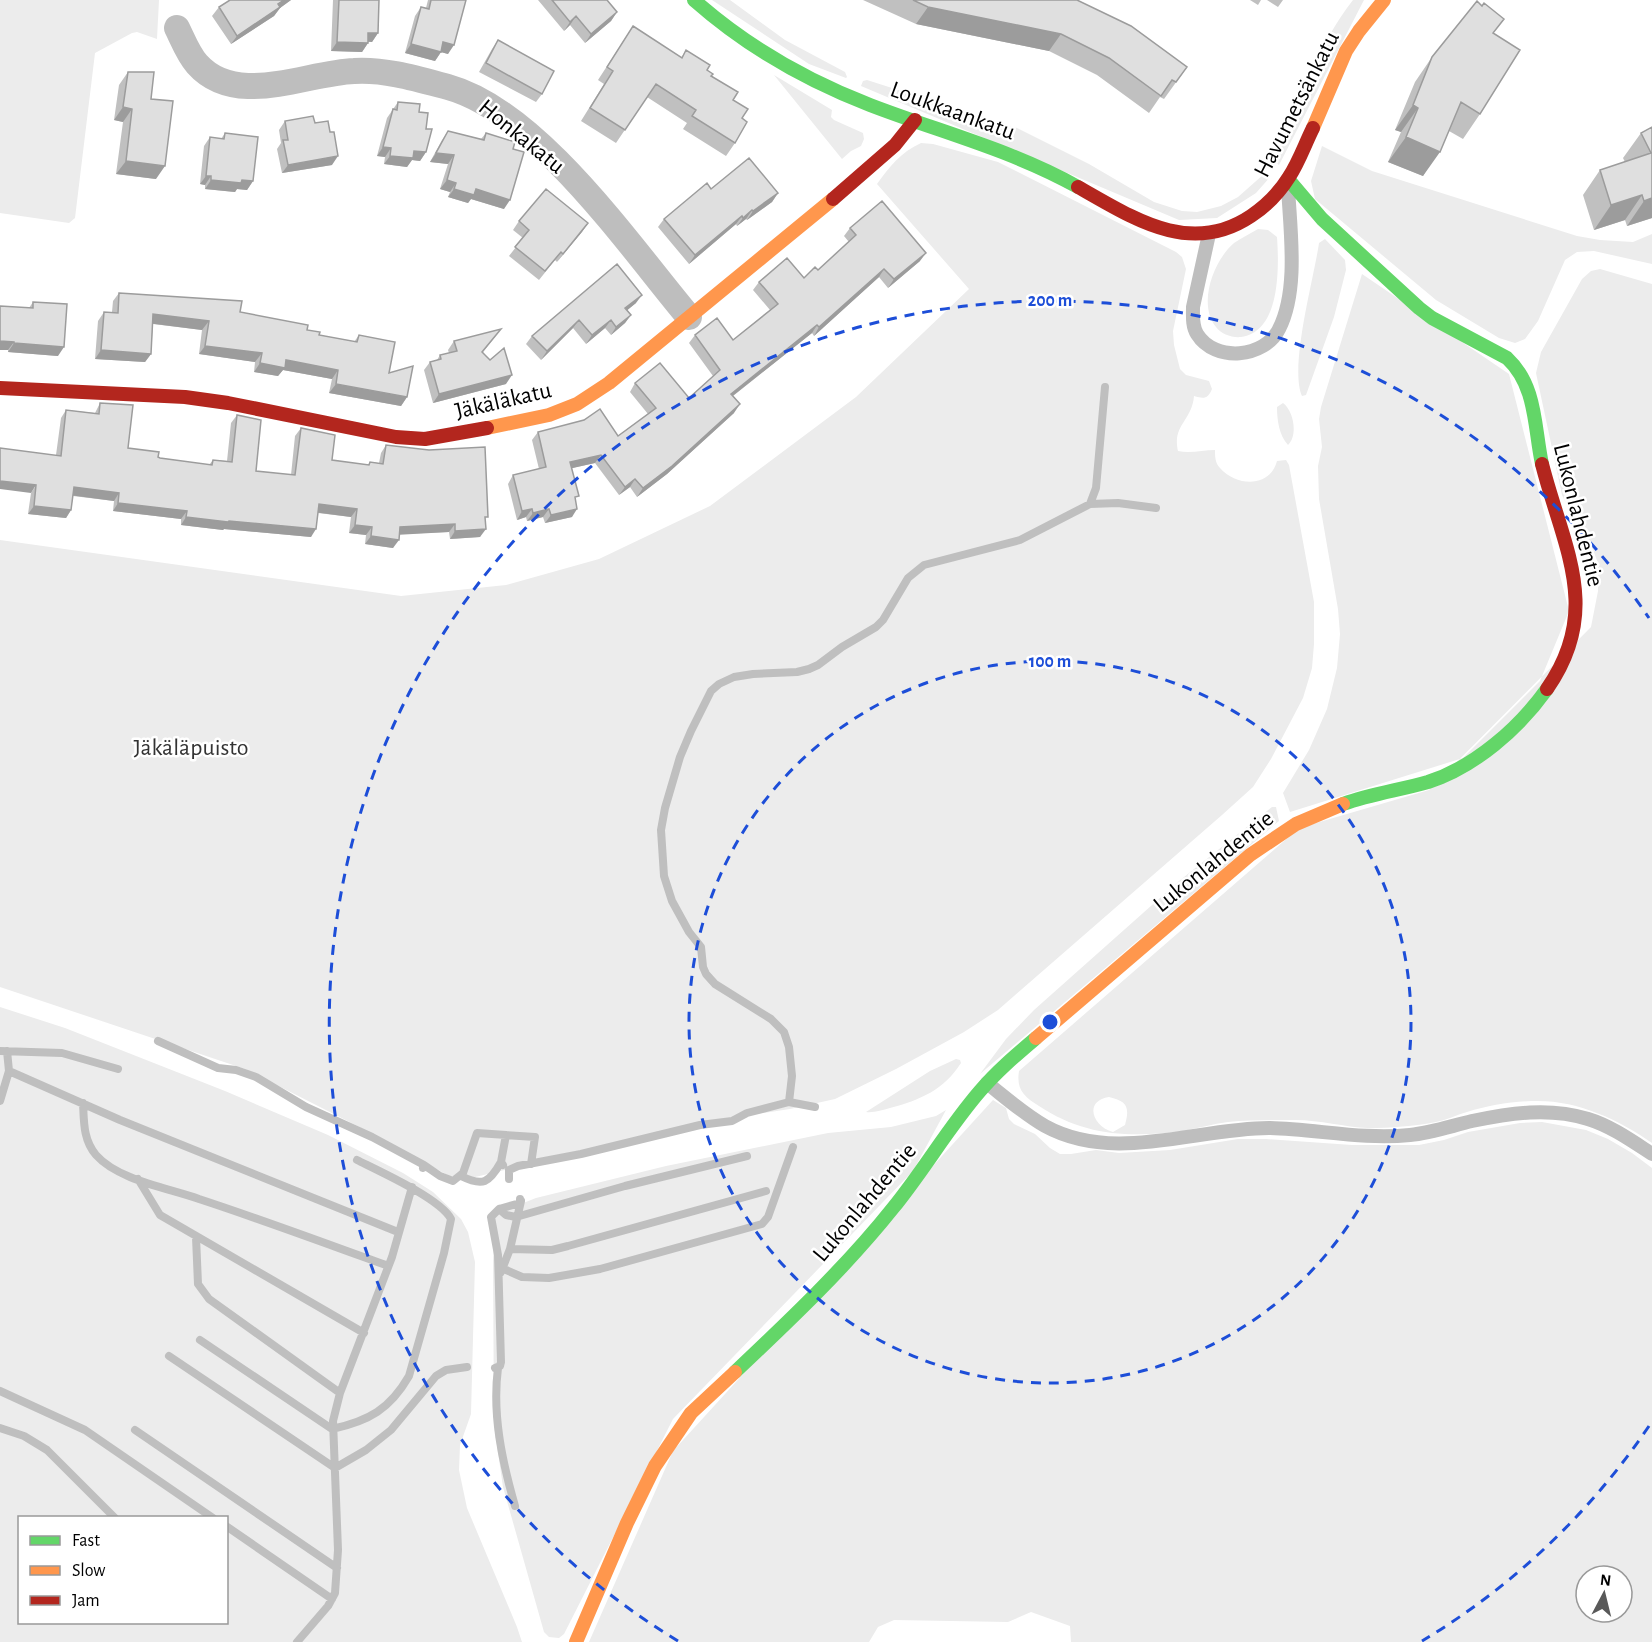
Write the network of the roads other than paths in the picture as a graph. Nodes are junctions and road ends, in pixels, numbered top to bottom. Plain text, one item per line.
1 (694, 0) edge
2 (1384, 0) edge
3 (177, 28) dead end
4 (915, 120) junction
5 (1288, 179) junction
6 (1209, 234) junction
7 (689, 317) junction
8 (0, 388) edge
9 (987, 1083) junction
10 (1652, 1154) edge
11 (576, 1642) edge

1 - 4 street, Loukkaankatu
2 - 5 street, Havumetsänkatu
3 - 7 street, Honkakatu
4 - 6 street, Loukkaankatu
4 - 7 street, Jäkäläkatu
5 - 6 street, Havumetsänkatu
5 - 6 lane
5 - 9 street, Lukonlahdentie
7 - 8 street, Jäkäläkatu
9 - 10 lane
9 - 11 street, Lukonlahdentie

